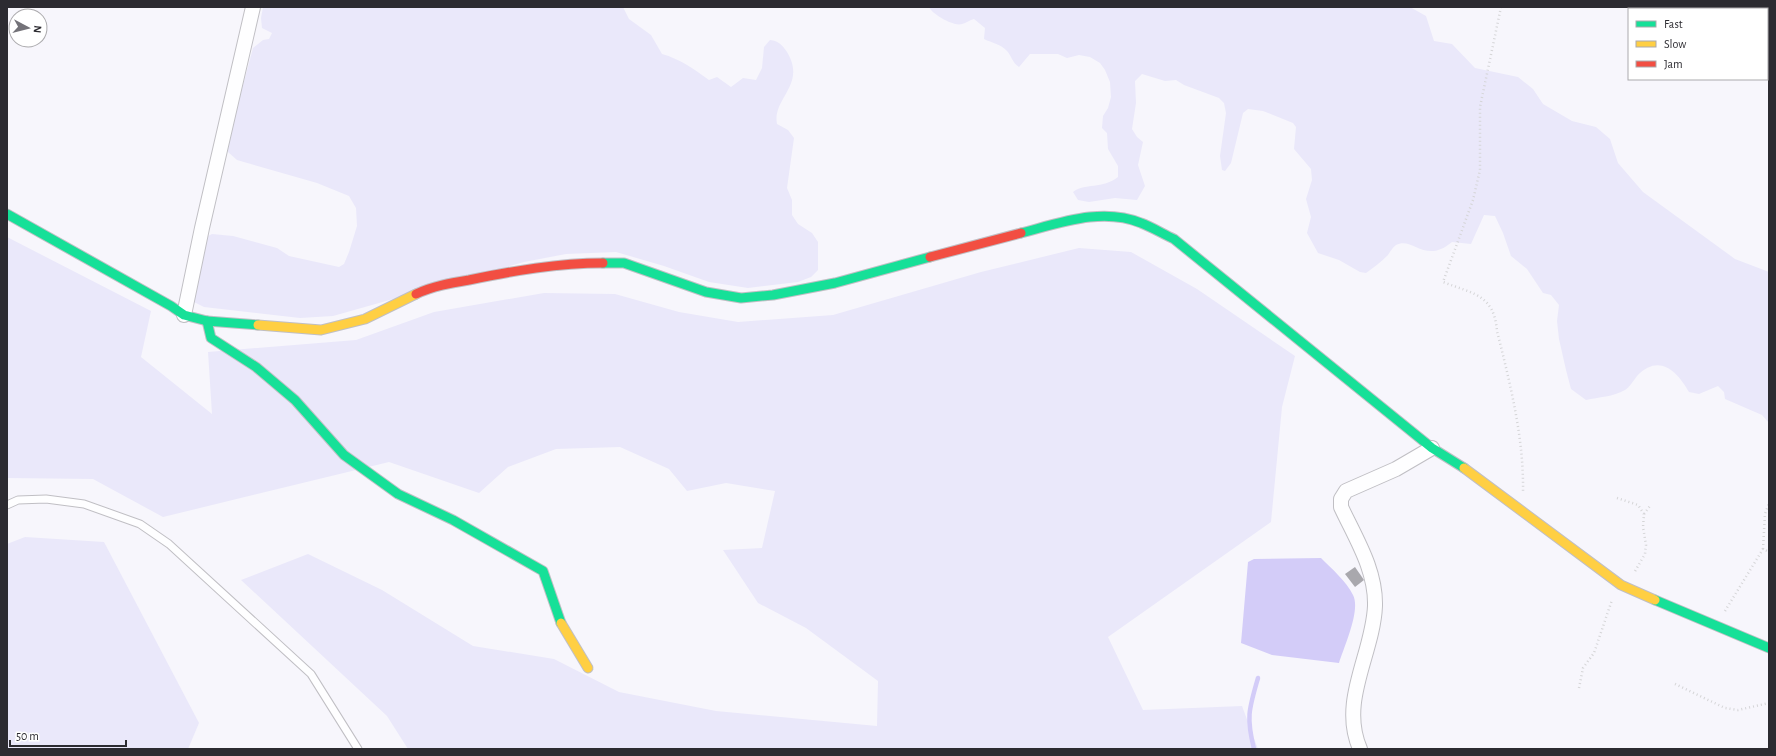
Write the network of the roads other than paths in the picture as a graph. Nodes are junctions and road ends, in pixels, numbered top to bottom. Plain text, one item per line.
1 (253, 7) edge
2 (7, 214) edge
3 (184, 315) junction
4 (207, 321) junction
5 (1432, 448) junction
6 (7, 505) edge
7 (1769, 648) edge
8 (588, 668) dead end
9 (358, 749) edge
10 (1360, 749) edge

1 - 3 street
2 - 3 street
3 - 4 street
4 - 5 street
4 - 8 street
5 - 7 street
5 - 10 street
6 - 9 lane

